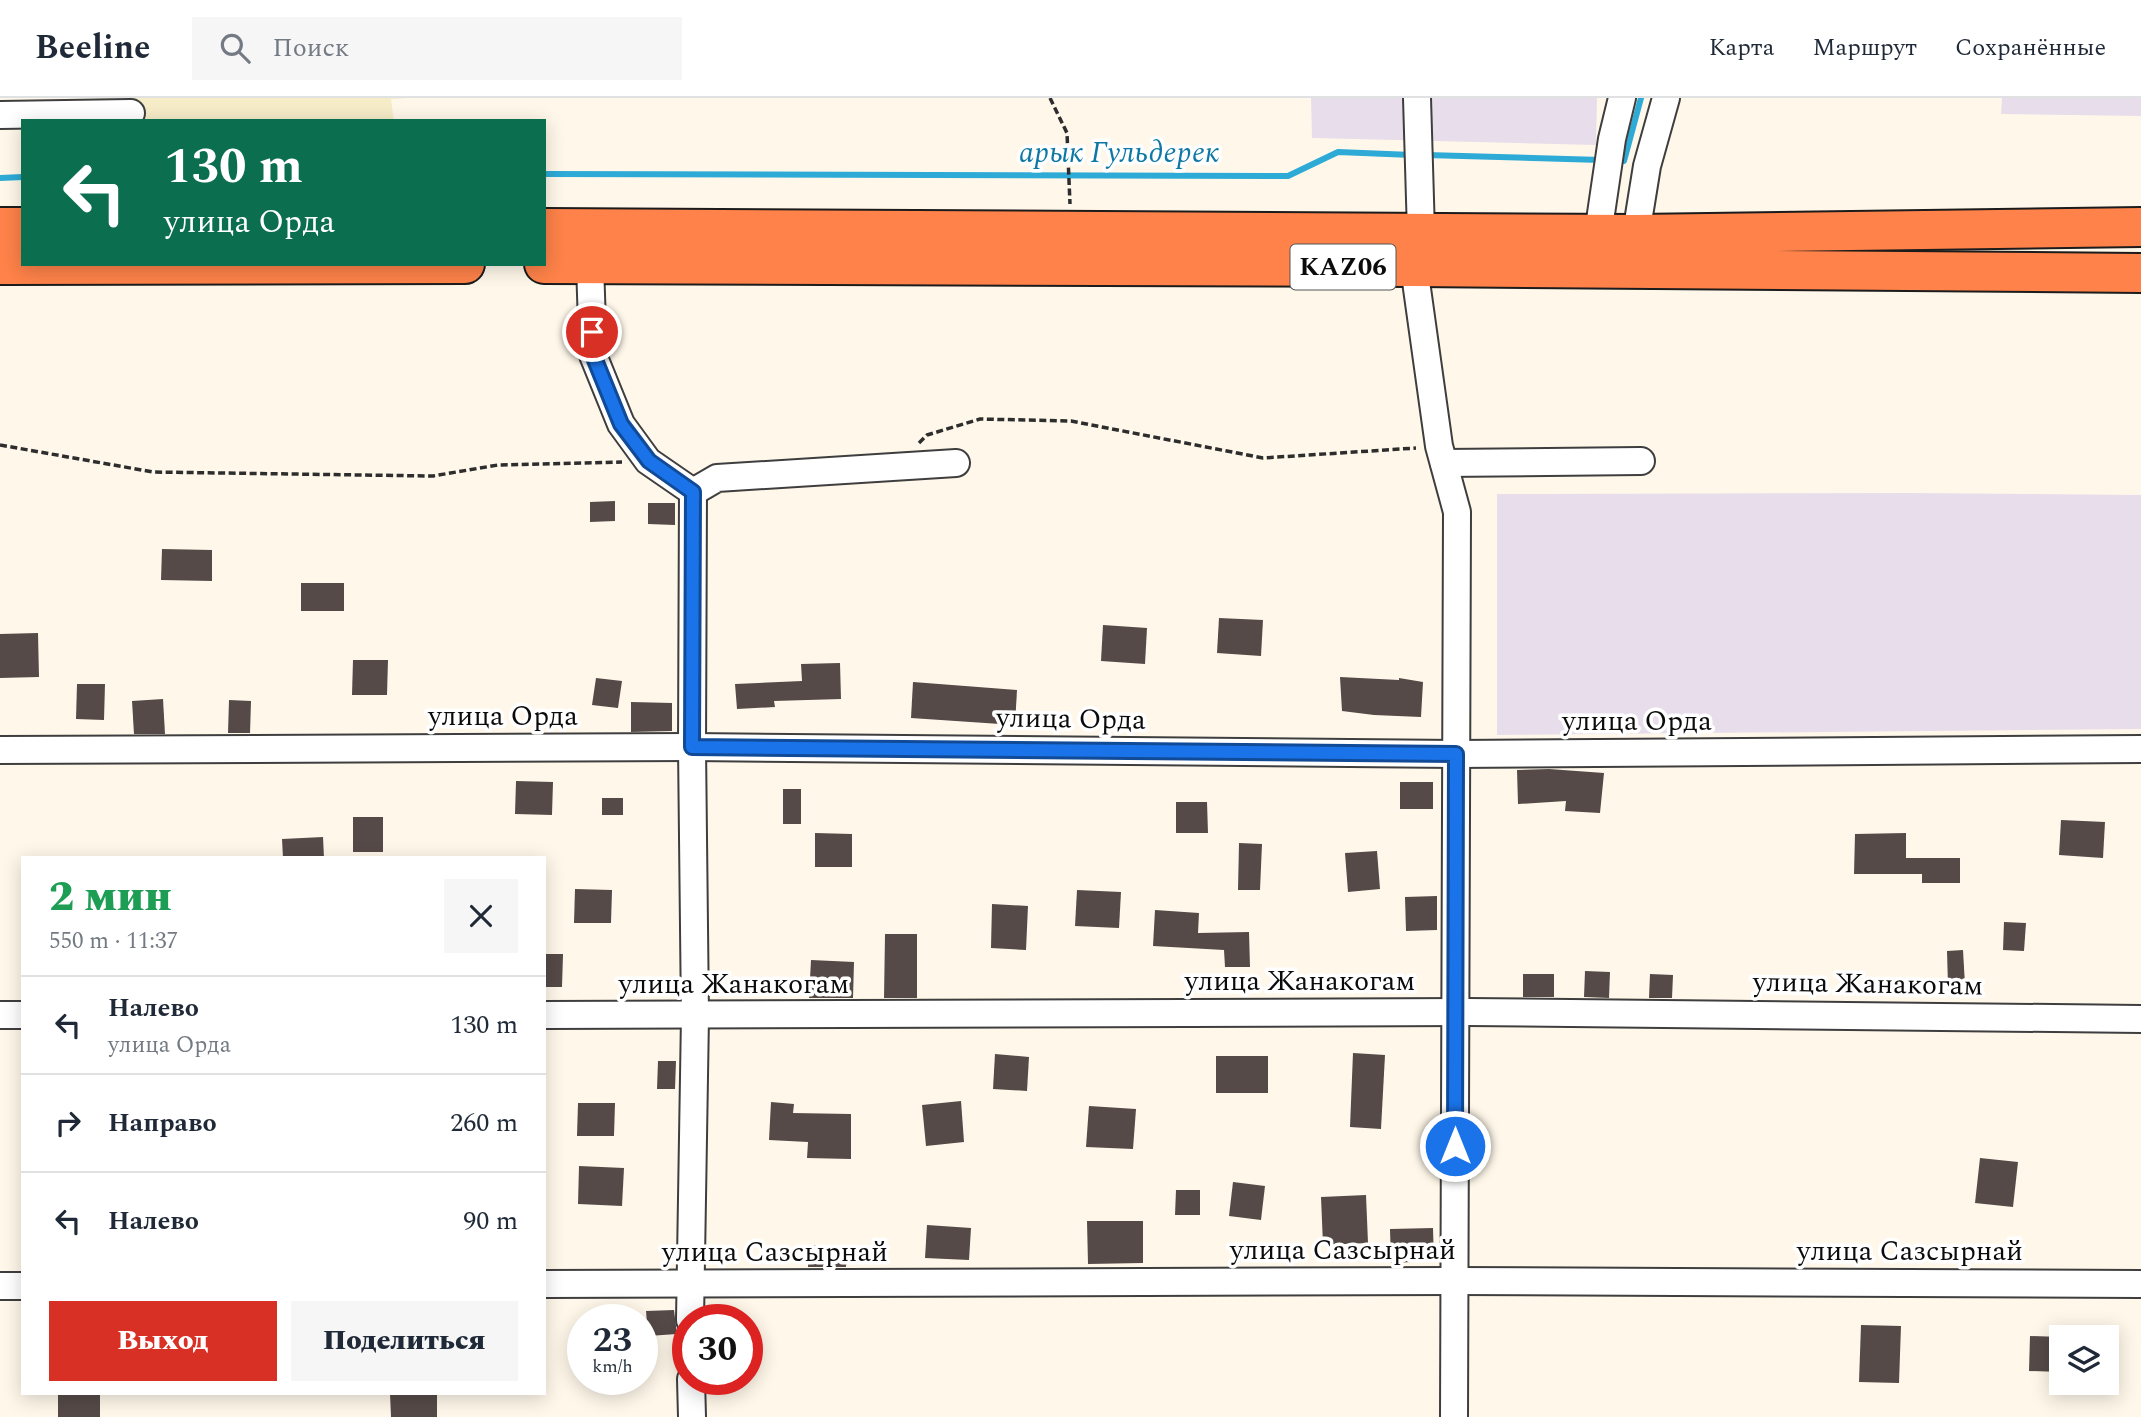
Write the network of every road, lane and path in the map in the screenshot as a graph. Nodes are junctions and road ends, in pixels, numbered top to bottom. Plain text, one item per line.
1 (1050, 98) edge
2 (1417, 98) edge
3 (1622, 98) edge
4 (1666, 98) edge
5 (131, 113) dead end
6 (0, 115) edge
7 (0, 227) edge
8 (21, 227) edge
9 (2141, 227) edge
10 (1071, 231) junction
11 (1598, 234) junction
12 (1636, 234) junction
13 (548, 246) edge
14 (1417, 250) junction
15 (590, 264) junction
16 (0, 265) edge
17 (21, 265) edge
18 (2141, 273) edge
19 (0, 445) edge
20 (1442, 454) junction
21 (649, 461) junction
22 (1641, 461) dead end
23 (956, 463) dead end
24 (894, 467) junction
25 (693, 492) junction
26 (692, 747) junction
27 (2141, 749) edge
28 (0, 750) edge
29 (1456, 754) junction
30 (1455, 1012) junction
31 (0, 1014) edge
32 (21, 1014) edge
33 (546, 1015) edge
34 (695, 1016) junction
35 (2141, 1019) edge
36 (1454, 1281) junction
37 (546, 1284) edge
38 (690, 1284) junction
39 (2141, 1284) edge
40 (0, 1286) edge
41 (21, 1286) edge
42 (690, 1304) edge
43 (691, 1395) edge
44 (692, 1417) edge
45 (1454, 1417) edge

1 - 10 path
2 - 14 street
3 - 11 street
4 - 12 street
5 - 6 street
7 - 8 highway
9 - 12 highway, KАZ06
10 - 13 highway, KАZ06
10 - 14 highway, KАZ06
11 - 12 highway, KАZ06
11 - 14 highway, KАZ06
13 - 15 highway, KАZ06
14 - 15 highway, KАZ06
14 - 18 highway, KАZ06
14 - 20 street
15 - 21 street
16 - 17 highway
19 - 21 path
20 - 22 street
20 - 24 path
20 - 29 street
21 - 25 street
23 - 24 street
24 - 25 street
25 - 26 street
26 - 28 street, улица Орда
26 - 29 street, улица Орда
26 - 34 street
27 - 29 street, улица Орда
29 - 30 street
30 - 34 street, улица Жанакогам
30 - 35 street, улица Жанакогам
30 - 36 street
31 - 32 street
33 - 34 street, улица Жанакогам
34 - 38 street
36 - 38 street, улица Сазсырнай
36 - 39 street, улица Сазсырнай
36 - 45 street
37 - 38 street, улица Сазсырнай
38 - 42 street
40 - 41 street
43 - 44 street

